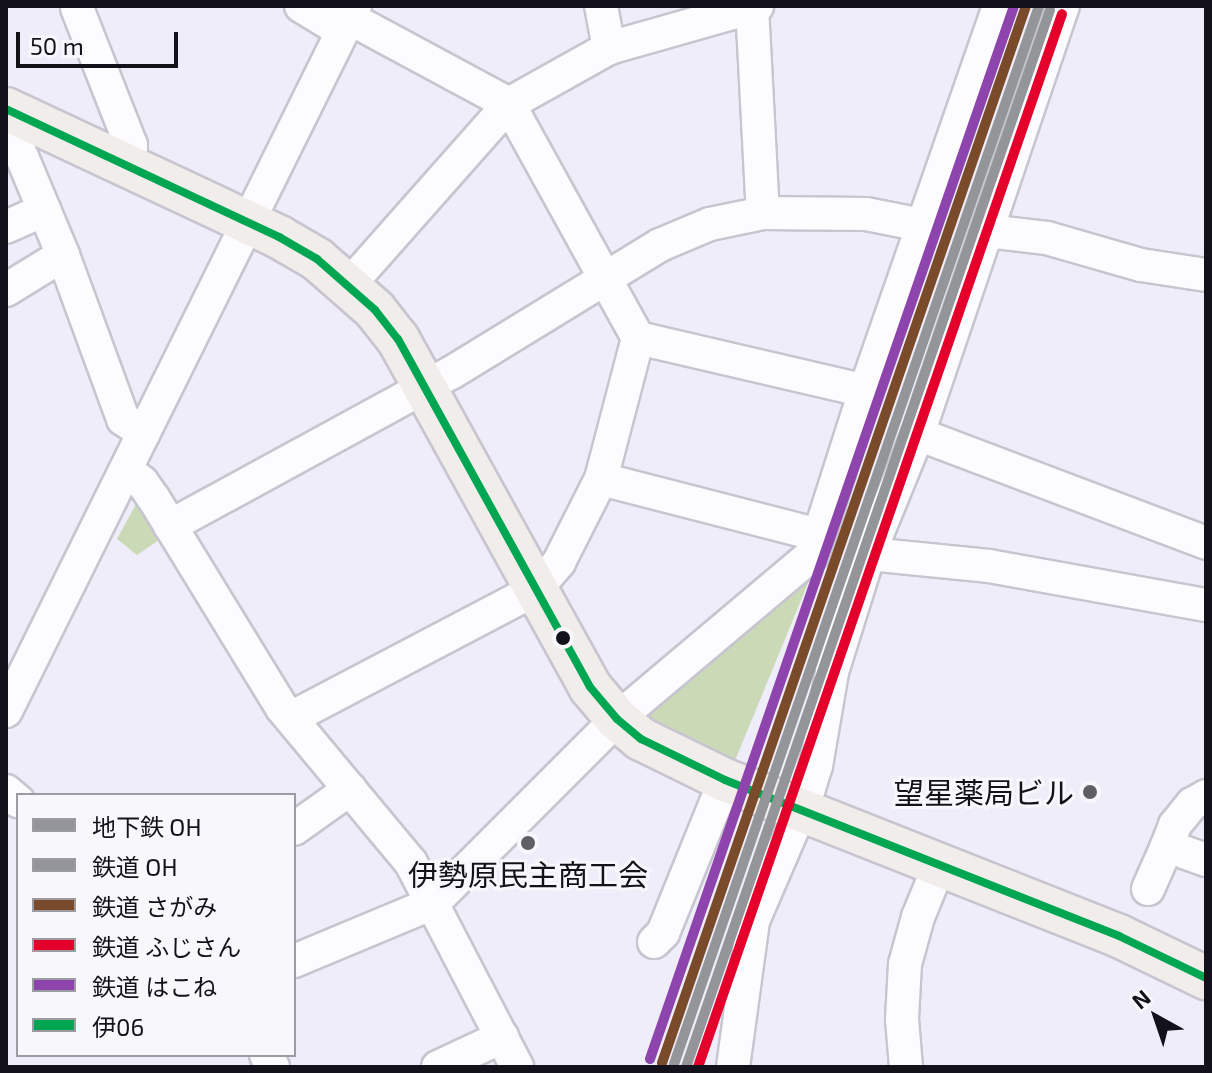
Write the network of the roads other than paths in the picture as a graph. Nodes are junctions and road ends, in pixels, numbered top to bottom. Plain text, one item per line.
1 (301, 6) edge
2 (601, 6) edge
3 (999, 6) edge
4 (1063, 6) edge
5 (754, 7) edge
6 (77, 8) dead end
7 (349, 18) edge
8 (609, 48) junction
9 (509, 104) junction
10 (12, 112) edge
11 (130, 168) junction
12 (44, 210) junction
13 (763, 213) junction
14 (248, 224) junction
15 (922, 225) junction
16 (6, 227) edge
17 (987, 231) junction
18 (63, 255) junction
19 (1206, 275) edge
20 (604, 278) junction
21 (349, 285) junction
22 (6, 290) edge
23 (638, 338) junction
24 (425, 388) junction
25 (865, 391) junction
26 (144, 433) junction
27 (918, 434) junction
28 (126, 470) junction
29 (601, 479) junction
30 (170, 526) junction
31 (819, 535) junction
32 (1206, 543) edge
33 (869, 554) junction
34 (535, 590) junction
35 (1206, 605) edge
36 (6, 711) edge
37 (291, 718) junction
38 (617, 719) junction
39 (725, 780) junction
40 (350, 789) junction
41 (1206, 796) edge
42 (801, 811) junction
43 (296, 828) edge
44 (1167, 846) junction
45 (1206, 860) edge
46 (939, 866) junction
47 (1148, 889) dead end
48 (433, 903) junction
49 (654, 942) dead end
50 (296, 960) edge
51 (1206, 978) edge
52 (502, 1037) junction
53 (438, 1067) edge
54 (517, 1067) edge
55 (733, 1067) edge
56 (906, 1067) edge

1 - 7 street
2 - 8 street
3 - 15 street
4 - 17 street
5 - 8 street
5 - 13 street
6 - 11 street
7 - 9 street
7 - 14 street
8 - 9 street
9 - 20 street
9 - 21 street
10 - 11 main road
10 - 12 street
11 - 14 main road
12 - 16 street
12 - 18 street
13 - 15 street
13 - 20 street
14 - 21 main road
14 - 26 street
15 - 25 street
17 - 19 street
17 - 27 street
18 - 22 street
18 - 26 street
20 - 23 street
20 - 24 street
21 - 24 main road
23 - 25 street
23 - 29 street
24 - 30 street
24 - 34 main road
25 - 31 street
26 - 28 street
27 - 32 street
27 - 33 street
28 - 30 street
28 - 36 street
29 - 31 street
29 - 34 street
30 - 37 street
31 - 38 street
33 - 35 street
33 - 42 street
34 - 37 street
34 - 38 main road
37 - 40 street
38 - 39 main road
38 - 48 street
39 - 42 main road
39 - 49 street
40 - 43 street
40 - 48 street
41 - 44 street
42 - 46 main road
42 - 55 street
44 - 45 street
44 - 47 street
46 - 51 main road
46 - 56 street
48 - 50 street
48 - 52 street
52 - 53 street
52 - 54 street

